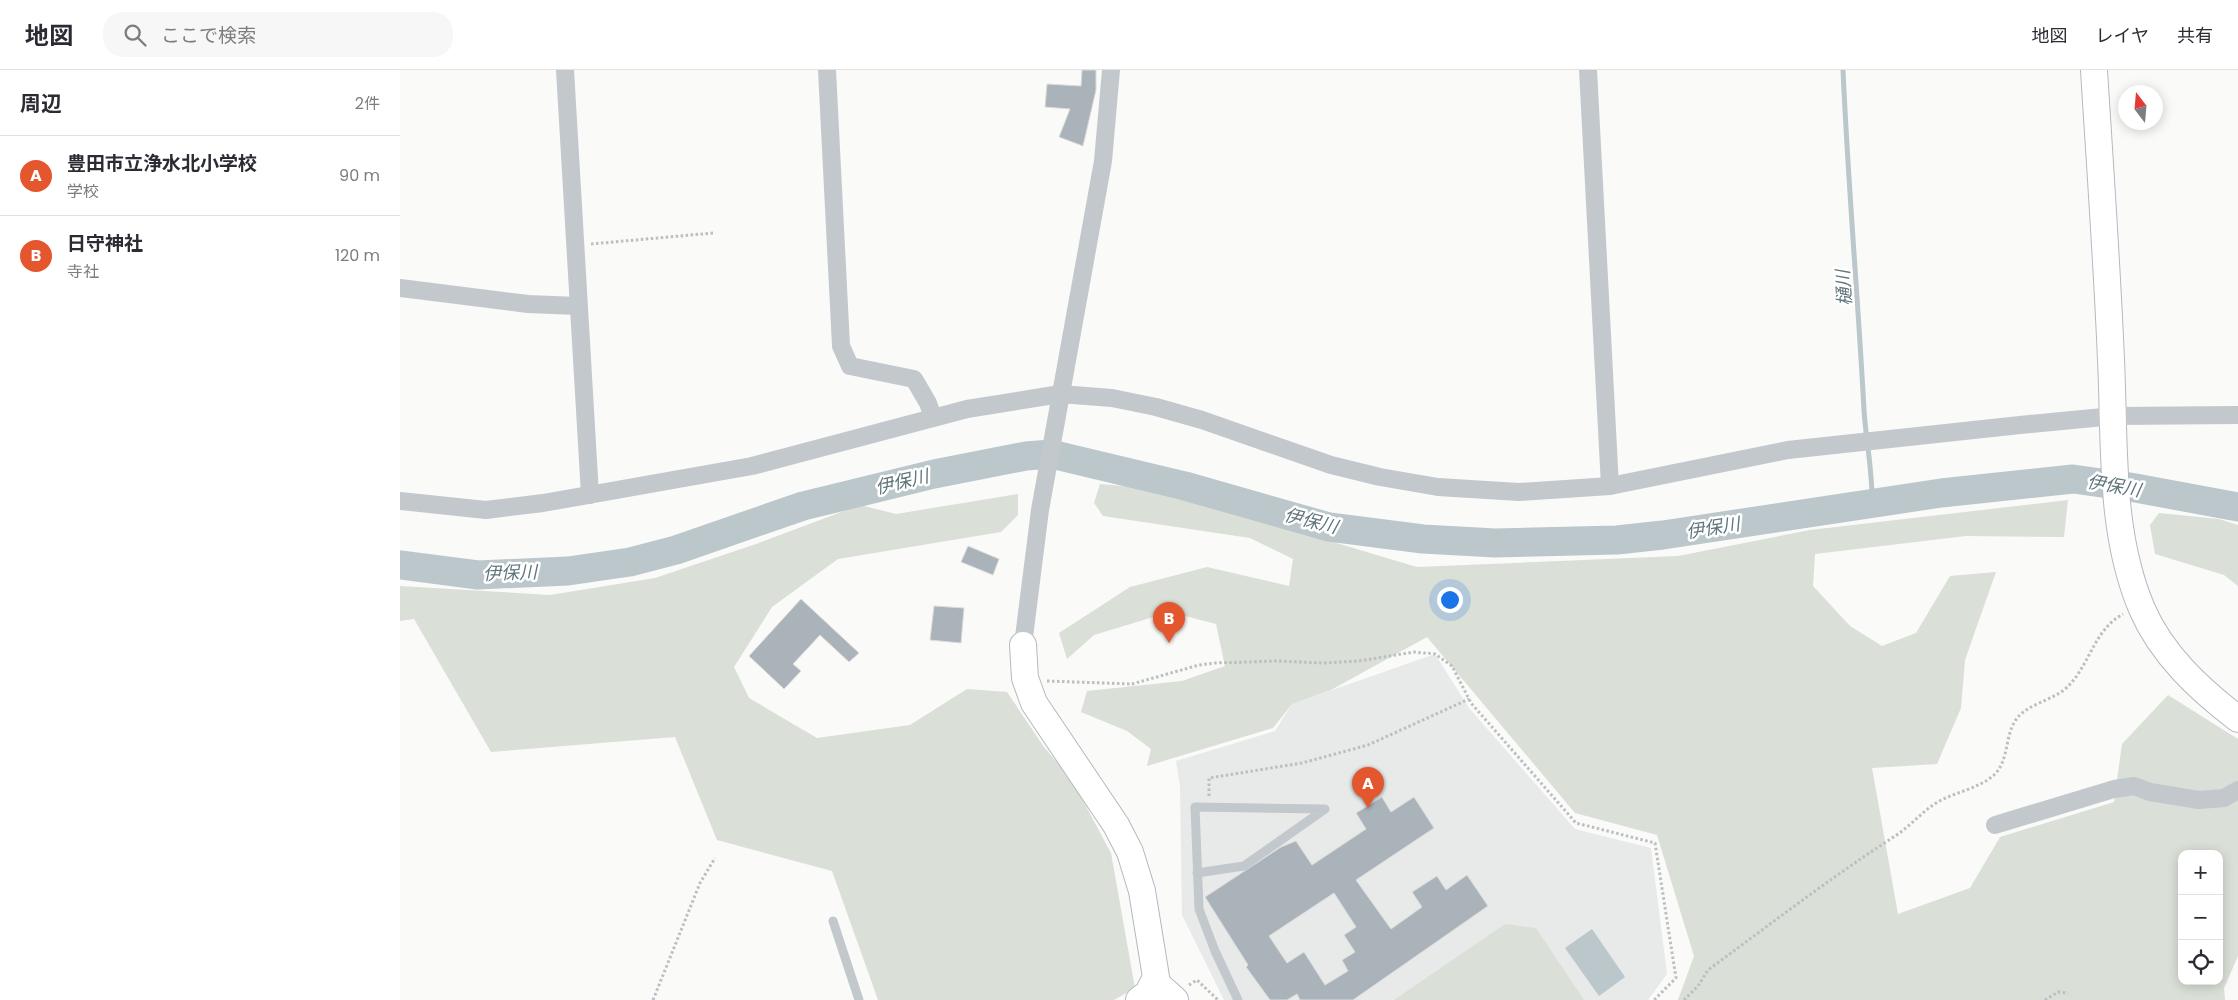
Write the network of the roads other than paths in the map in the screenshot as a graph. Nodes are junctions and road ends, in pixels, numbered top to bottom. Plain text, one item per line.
1 (565, 70) edge
2 (827, 70) edge
3 (1111, 70) edge
4 (1588, 70) edge
5 (2094, 70) edge
6 (400, 288) edge
7 (578, 306) junction
8 (1059, 401) junction
9 (2238, 415) edge
10 (933, 418) junction
11 (2114, 424) junction
12 (1610, 486) junction
13 (590, 495) junction
14 (400, 501) edge
15 (1023, 645) joint
16 (2238, 719) edge
17 (2238, 790) edge
18 (1995, 825) dead end
19 (1197, 873) junction
20 (833, 921) dead end
21 (1147, 991) edge
22 (1180, 993) edge
23 (859, 1000) edge
24 (1238, 1000) edge

1 - 7 street
2 - 10 street
3 - 8 street
4 - 12 street
5 - 11 street
6 - 7 street
7 - 13 street
8 - 10 street
8 - 12 street
8 - 15 street
9 - 11 street
10 - 13 street
11 - 12 street
11 - 16 street
13 - 14 street
15 - 21 street
17 - 18 street
19 - 19 lane
19 - 24 lane
20 - 23 lane
21 - 22 street

